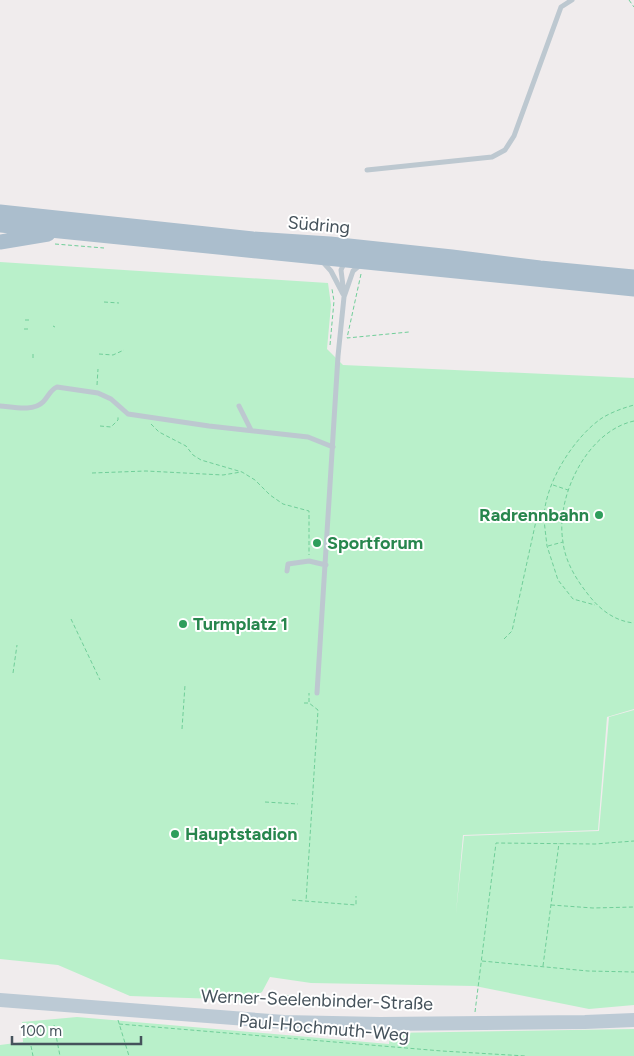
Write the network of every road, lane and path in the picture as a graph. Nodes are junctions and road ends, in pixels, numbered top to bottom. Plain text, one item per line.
1 (572, 0) edge
2 (629, 0) edge
3 (634, 7) edge
4 (367, 170) dead end
5 (0, 208) edge
6 (0, 212) edge
7 (26, 215) junction
8 (0, 225) edge
9 (66, 232) junction
10 (0, 242) edge
11 (318, 257) junction
12 (346, 260) junction
13 (362, 260) junction
14 (634, 277) edge
15 (332, 287) dead end
16 (634, 289) edge
17 (344, 297) junction
18 (104, 302) dead end
19 (119, 303) dead end
20 (25, 320) dead end
21 (31, 320) dead end
22 (24, 329) dead end
23 (30, 329) dead end
24 (409, 332) dead end
25 (340, 338) junction
26 (348, 338) junction
27 (330, 345) dead end
28 (124, 350) dead end
29 (33, 354) dead end
30 (99, 354) dead end
31 (33, 358) dead end
32 (98, 369) dead end
33 (98, 381) dead end
34 (634, 405) edge
35 (0, 406) edge
36 (240, 406) dead end
37 (120, 407) junction
38 (143, 417) junction
39 (634, 421) edge
40 (100, 426) dead end
41 (251, 430) junction
42 (333, 447) junction
43 (242, 472) junction
44 (92, 473) dead end
45 (552, 484) junction
46 (568, 490) junction
47 (544, 520) junction
48 (562, 542) junction
49 (547, 546) junction
50 (309, 561) junction
51 (326, 565) junction
52 (286, 570) dead end
53 (597, 605) junction
54 (72, 619) dead end
55 (634, 623) edge
56 (504, 639) dead end
57 (17, 645) dead end
58 (13, 673) dead end
59 (100, 680) dead end
60 (185, 685) dead end
61 (309, 693) dead end
62 (317, 693) dead end
63 (304, 703) dead end
64 (309, 703) junction
65 (182, 728) dead end
66 (265, 802) dead end
67 (298, 804) dead end
68 (634, 841) edge
69 (559, 843) junction
70 (356, 896) dead end
71 (292, 900) dead end
72 (306, 901) junction
73 (550, 905) junction
74 (634, 907) edge
75 (482, 961) junction
76 (543, 966) junction
77 (634, 972) edge
78 (286, 996) dead end
79 (320, 998) dead end
80 (0, 1000) edge
81 (118, 1017) junction
82 (634, 1020) edge
83 (474, 1022) junction
84 (54, 1025) dead end
85 (31, 1046) dead end
86 (34, 1056) edge
87 (60, 1056) edge
88 (129, 1056) edge
89 (526, 1056) edge

1 - 4 lane
2 - 3 path
5 - 7 main road
6 - 7 main road, Südring
7 - 13 main road, Südring
8 - 9 main road, Südring
9 - 10 main road
9 - 11 main road, Südring
11 - 12 main road, Südring
11 - 17 lane
12 - 13 main road, Südring
12 - 17 lane
13 - 14 main road, Südring
13 - 16 main road, Südring
13 - 17 lane
13 - 26 path
15 - 27 path
17 - 25 lane
18 - 19 path
20 - 21 path
22 - 23 path
24 - 26 path
25 - 26 lane
25 - 42 lane
28 - 30 path
29 - 31 path
32 - 33 path
34 - 45 path
35 - 37 lane
36 - 41 lane
37 - 38 lane
37 - 40 path
38 - 41 lane
38 - 43 path
39 - 46 path
41 - 42 lane
42 - 51 lane
43 - 44 path
43 - 50 path
45 - 46 path
45 - 47 path
46 - 48 path
47 - 49 path
47 - 56 path
48 - 49 path
48 - 53 path
49 - 53 path
50 - 51 lane
50 - 52 lane
51 - 62 lane
53 - 55 path
54 - 59 path
57 - 58 path
60 - 65 path
61 - 64 path
63 - 64 path
64 - 72 path
66 - 67 path
68 - 69 path
69 - 73 path
69 - 75 path
70 - 72 path
71 - 72 path
73 - 74 path
73 - 76 path
75 - 76 path
75 - 83 path
76 - 77 path
78 - 79 path
80 - 81 main road, Werner-Seelenbinder-Straße
81 - 83 main road, Werner-Seelenbinder-Straße
81 - 88 path
81 - 89 path, Paul-Hochmuth-Weg
82 - 83 main road, Werner-Seelenbinder-Straße
84 - 87 path
85 - 86 path

